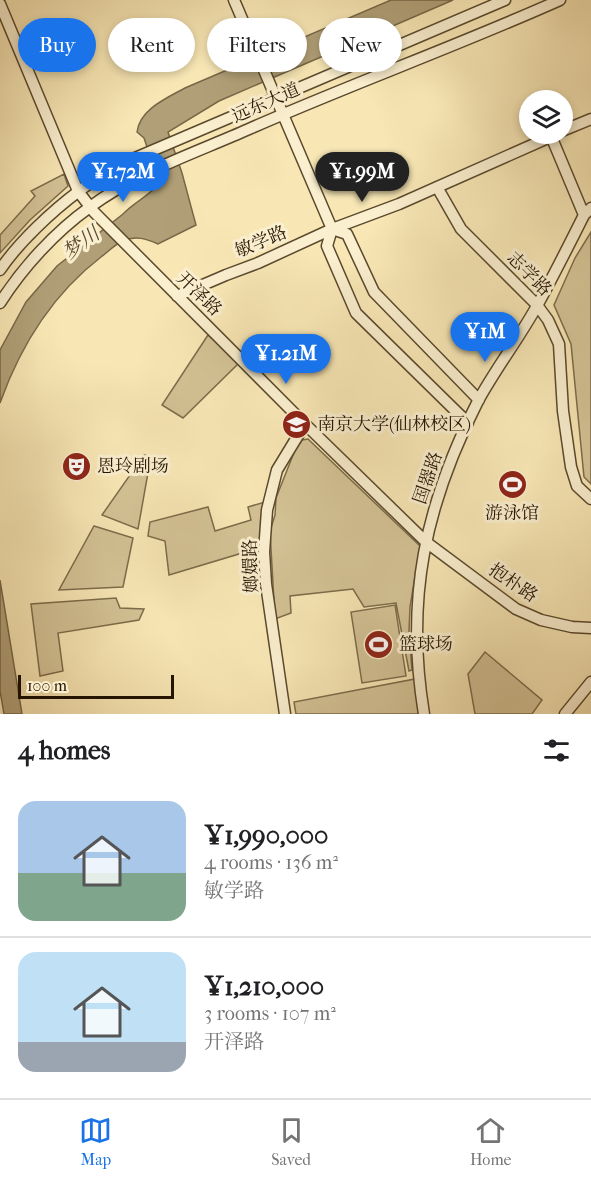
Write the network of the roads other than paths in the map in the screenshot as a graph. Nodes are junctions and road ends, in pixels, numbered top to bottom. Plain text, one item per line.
1 (234, 0) edge
2 (505, 0) edge
3 (560, 0) edge
4 (0, 4) edge
5 (275, 98) junction
6 (281, 114) junction
7 (591, 119) edge
8 (573, 126) edge
9 (534, 144) edge
10 (558, 144) edge
11 (437, 187) junction
12 (78, 191) junction
13 (92, 209) junction
14 (588, 212) edge
15 (332, 229) junction
16 (0, 270) edge
17 (177, 296) junction
18 (0, 303) edge
19 (537, 305) junction
20 (479, 400) junction
21 (468, 423) junction
22 (305, 424) junction
23 (591, 499) edge
24 (426, 542) junction
25 (591, 628) edge
26 (591, 681) edge
27 (285, 714) edge
28 (424, 714) edge
29 (565, 714) edge

1 - 5 street
2 - 5 street, 远东大道
3 - 6 street, 远东大道
4 - 12 street, 开泽路
5 - 6 street
5 - 12 street, 远东大道
6 - 13 street, 远东大道
6 - 15 street
7 - 8 street
9 - 11 street, 敏学路
10 - 14 street
11 - 15 street, 敏学路
11 - 19 street, 志学路
12 - 13 street, 开泽路
12 - 16 street, 远东大道
13 - 17 street, 开泽路
13 - 18 street, 远东大道
14 - 19 street, 国器路
15 - 17 street, 敏学路
15 - 20 street
15 - 21 street
17 - 22 street, 开泽路
19 - 20 street, 国器路
19 - 23 street, 志学路
20 - 21 street, 国器路
21 - 24 street, 国器路
22 - 24 street, 开泽路
22 - 27 street, 嫏嬛路
24 - 25 street, 抱朴路
24 - 28 street, 国器路
26 - 29 street

